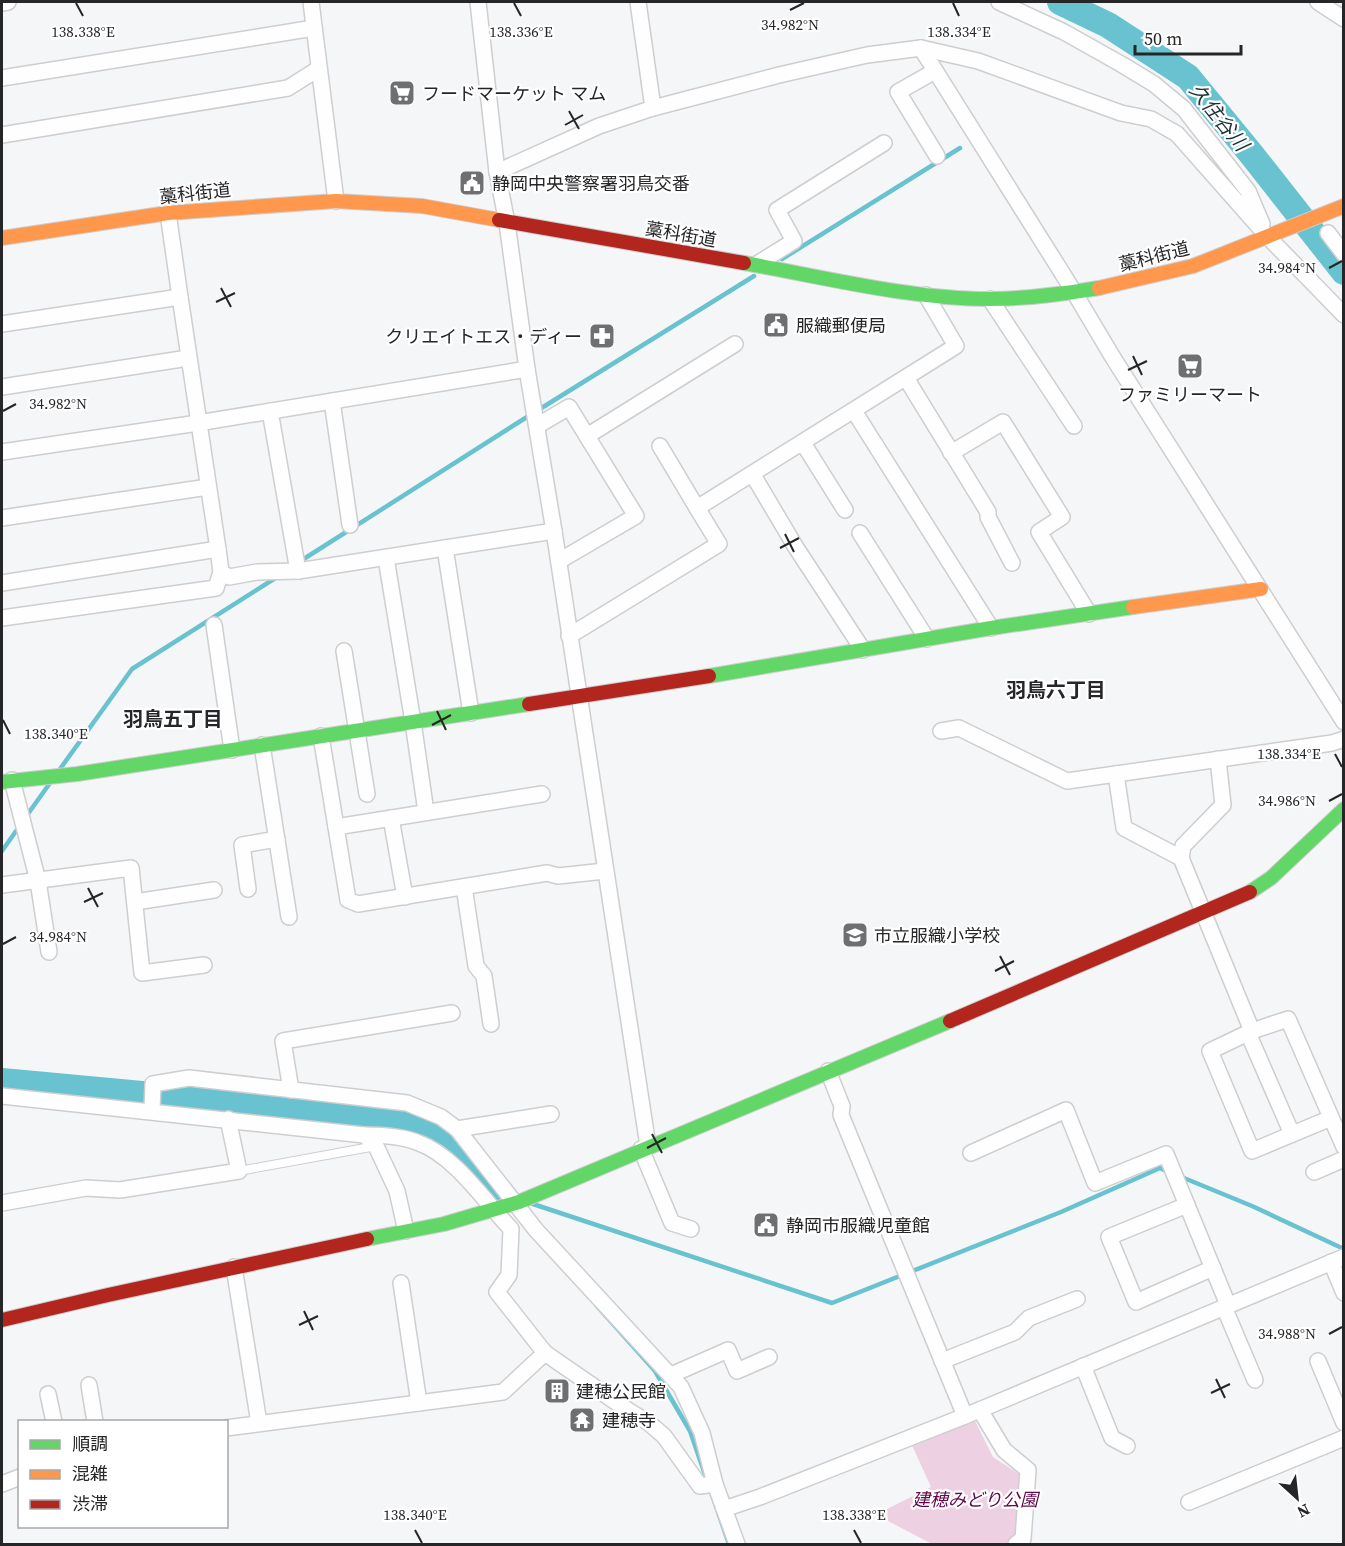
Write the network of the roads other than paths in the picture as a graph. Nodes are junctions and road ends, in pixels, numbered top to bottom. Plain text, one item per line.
1 (8, 2) edge
2 (311, 2) edge
3 (478, 2) edge
4 (638, 2) edge
5 (999, 2) edge
6 (1318, 2) edge
7 (2, 3) edge
8 (1342, 15) edge
9 (314, 28) junction
10 (921, 48) junction
11 (318, 69) junction
12 (935, 71) junction
13 (2, 78) edge
14 (653, 108) junction
15 (2, 135) edge
16 (884, 143) dead end
17 (937, 156) dead end
18 (497, 172) junction
19 (336, 201) junction
20 (1344, 206) edge
21 (168, 213) junction
22 (507, 223) junction
23 (1328, 233) dead end
24 (1268, 237) junction
25 (2, 238) edge
26 (1344, 254) edge
27 (756, 266) junction
28 (1074, 292) junction
29 (926, 295) junction
30 (180, 297) junction
31 (990, 298) junction
32 (1344, 315) edge
33 (2, 324) edge
34 (735, 344) dead end
35 (188, 358) junction
36 (527, 369) junction
37 (906, 378) junction
38 (2, 387) edge
39 (332, 401) junction
40 (270, 411) junction
41 (854, 411) junction
42 (198, 423) junction
43 (537, 426) junction
44 (1074, 426) dead end
45 (587, 436) junction
46 (803, 443) junction
47 (660, 446) dead end
48 (2, 452) edge
49 (951, 453) junction
50 (753, 475) junction
51 (208, 487) junction
52 (697, 508) junction
53 (845, 510) dead end
54 (2, 518) edge
55 (350, 525) dead end
56 (554, 531) junction
57 (860, 532) dead end
58 (445, 548) junction
59 (218, 549) junction
60 (386, 558) junction
61 (559, 561) junction
62 (1012, 563) dead end
63 (298, 571) junction
64 (221, 572) junction
65 (2, 583) edge
66 (1261, 589) junction
67 (1089, 614) junction
68 (2, 618) edge
69 (214, 625) dead end
70 (991, 628) junction
71 (569, 636) junction
72 (927, 639) junction
73 (863, 650) junction
74 (344, 651) dead end
75 (578, 696) junction
76 (471, 713) junction
77 (413, 722) junction
78 (1344, 722) edge
79 (356, 731) junction
80 (940, 731) dead end
81 (321, 736) junction
82 (1344, 739) edge
83 (262, 746) junction
84 (232, 750) junction
85 (1218, 759) junction
86 (1116, 774) junction
87 (7, 781) edge
88 (367, 794) dead end
89 (542, 794) dead end
90 (1344, 809) edge
91 (426, 812) junction
92 (391, 818) junction
93 (336, 827) junction
94 (277, 839) junction
95 (1181, 858) junction
96 (605, 871) junction
97 (38, 881) junction
98 (2, 885) edge
99 (464, 887) junction
100 (248, 889) dead end
101 (214, 890) dead end
102 (405, 897) junction
103 (135, 902) junction
104 (1204, 913) junction
105 (289, 917) dead end
106 (49, 952) dead end
107 (204, 964) dead end
108 (452, 1013) dead end
109 (491, 1024) dead end
110 (1250, 1032) junction
111 (828, 1071) junction
112 (291, 1090) junction
113 (2, 1096) edge
114 (152, 1111) junction
115 (551, 1114) dead end
116 (1331, 1118) junction
117 (228, 1119) junction
118 (457, 1129) junction
119 (1292, 1134) junction
120 (364, 1135) junction
121 (376, 1146) junction
122 (645, 1147) junction
123 (1344, 1147) edge
124 (971, 1154) dead end
125 (1344, 1159) edge
126 (239, 1171) junction
127 (1314, 1172) dead end
128 (2, 1203) edge
129 (514, 1204) junction
130 (1187, 1205) junction
131 (493, 1210) junction
132 (691, 1228) dead end
133 (406, 1231) junction
134 (1337, 1260) edge
135 (234, 1267) junction
136 (1213, 1268) junction
137 (401, 1283) dead end
138 (1344, 1293) edge
139 (1077, 1299) dead end
140 (1226, 1306) junction
141 (2, 1320) edge
142 (545, 1353) junction
143 (769, 1357) dead end
144 (942, 1361) junction
145 (1318, 1361) dead end
146 (1083, 1366) junction
147 (671, 1376) junction
148 (1255, 1380) dead end
149 (89, 1385) dead end
150 (48, 1394) dead end
151 (418, 1403) junction
152 (980, 1410) junction
153 (965, 1416) junction
154 (54, 1420) edge
155 (95, 1420) edge
156 (259, 1423) junction
157 (1344, 1423) edge
158 (228, 1428) edge
159 (1344, 1438) edge
160 (1127, 1446) dead end
161 (18, 1478) edge
162 (2, 1484) edge
163 (715, 1484) junction
164 (1190, 1502) dead end
165 (724, 1509) junction
166 (737, 1545) edge
167 (1016, 1545) edge

1 - 7 street
2 - 9 street
3 - 18 street
4 - 14 street
5 - 24 street
6 - 8 street
9 - 11 street
9 - 13 street
10 - 12 street
10 - 14 street
10 - 24 street
11 - 15 street
11 - 19 street
12 - 17 street
12 - 28 street
14 - 18 street
16 - 27 street
18 - 22 street
19 - 21 main road, 藁科街道
19 - 22 main road, 藁科街道
20 - 24 main road, 藁科街道
21 - 25 main road, 藁科街道
21 - 30 street
22 - 27 main road, 藁科街道
22 - 36 street
23 - 26 street
24 - 28 main road, 藁科街道
24 - 32 street
27 - 29 main road, 藁科街道
28 - 31 main road, 藁科街道
28 - 66 street
29 - 31 main road, 藁科街道
29 - 37 street
30 - 33 street
30 - 35 street
31 - 44 street
34 - 45 street
35 - 38 street
35 - 42 street
36 - 39 street
36 - 43 street
37 - 41 street
37 - 49 street
39 - 40 street
39 - 55 street
40 - 42 street
40 - 63 street
41 - 46 street
41 - 70 street
42 - 48 street
42 - 51 street
43 - 45 street
43 - 56 street
45 - 61 street
46 - 50 street
46 - 53 street
47 - 52 street
49 - 62 street
49 - 67 street
50 - 52 street
50 - 73 street
51 - 54 street
51 - 59 street
52 - 71 street
56 - 58 street
56 - 61 street
57 - 72 street
58 - 60 street
58 - 76 street
59 - 64 street
59 - 65 street
60 - 63 street
60 - 77 street
61 - 71 street
63 - 64 street
64 - 68 street
66 - 67 main road
66 - 78 street
67 - 70 main road
69 - 84 street
70 - 72 main road
71 - 75 street
72 - 73 main road
73 - 75 main road
74 - 79 street
75 - 76 main road
75 - 96 street
76 - 77 main road
77 - 79 main road
77 - 91 street
79 - 81 main road
79 - 88 street
80 - 86 street
81 - 83 main road
81 - 93 street
82 - 85 street
83 - 84 main road
83 - 94 street
84 - 87 main road
85 - 86 street
85 - 95 street
86 - 95 street
87 - 97 street
89 - 91 street
90 - 104 main road
91 - 92 street
92 - 93 street
92 - 102 street
93 - 102 street
94 - 100 street
94 - 105 street
95 - 104 street
96 - 99 street
96 - 122 street
97 - 98 street
97 - 103 street
97 - 106 street
99 - 102 street
99 - 109 street
101 - 103 street
103 - 107 street
104 - 110 street
104 - 111 main road
108 - 112 street
110 - 116 street
110 - 119 street
110 - 119 street
111 - 122 main road
111 - 144 street
112 - 114 street
112 - 118 street
113 - 114 street
114 - 117 street
115 - 118 street
116 - 119 street
116 - 123 street
117 - 120 street
117 - 126 street
118 - 129 street
120 - 121 street
120 - 131 street
121 - 126 lane
121 - 133 street
122 - 129 main road
122 - 132 street
124 - 130 street
125 - 127 street
126 - 128 street
129 - 131 main road
129 - 147 street
130 - 136 street
130 - 136 street
131 - 133 main road
131 - 142 street
133 - 135 main road
134 - 138 street
134 - 140 street
135 - 141 main road
135 - 156 street
136 - 140 street
137 - 151 street
139 - 144 street
140 - 146 street
140 - 148 street
142 - 151 street
142 - 163 street
143 - 147 street
144 - 153 street
145 - 157 street
146 - 152 street
146 - 160 street
147 - 163 street
149 - 155 street
150 - 154 street
151 - 156 street
152 - 153 street
152 - 167 street
153 - 165 street
156 - 158 street
159 - 164 street
161 - 162 street
163 - 165 street
165 - 166 street

